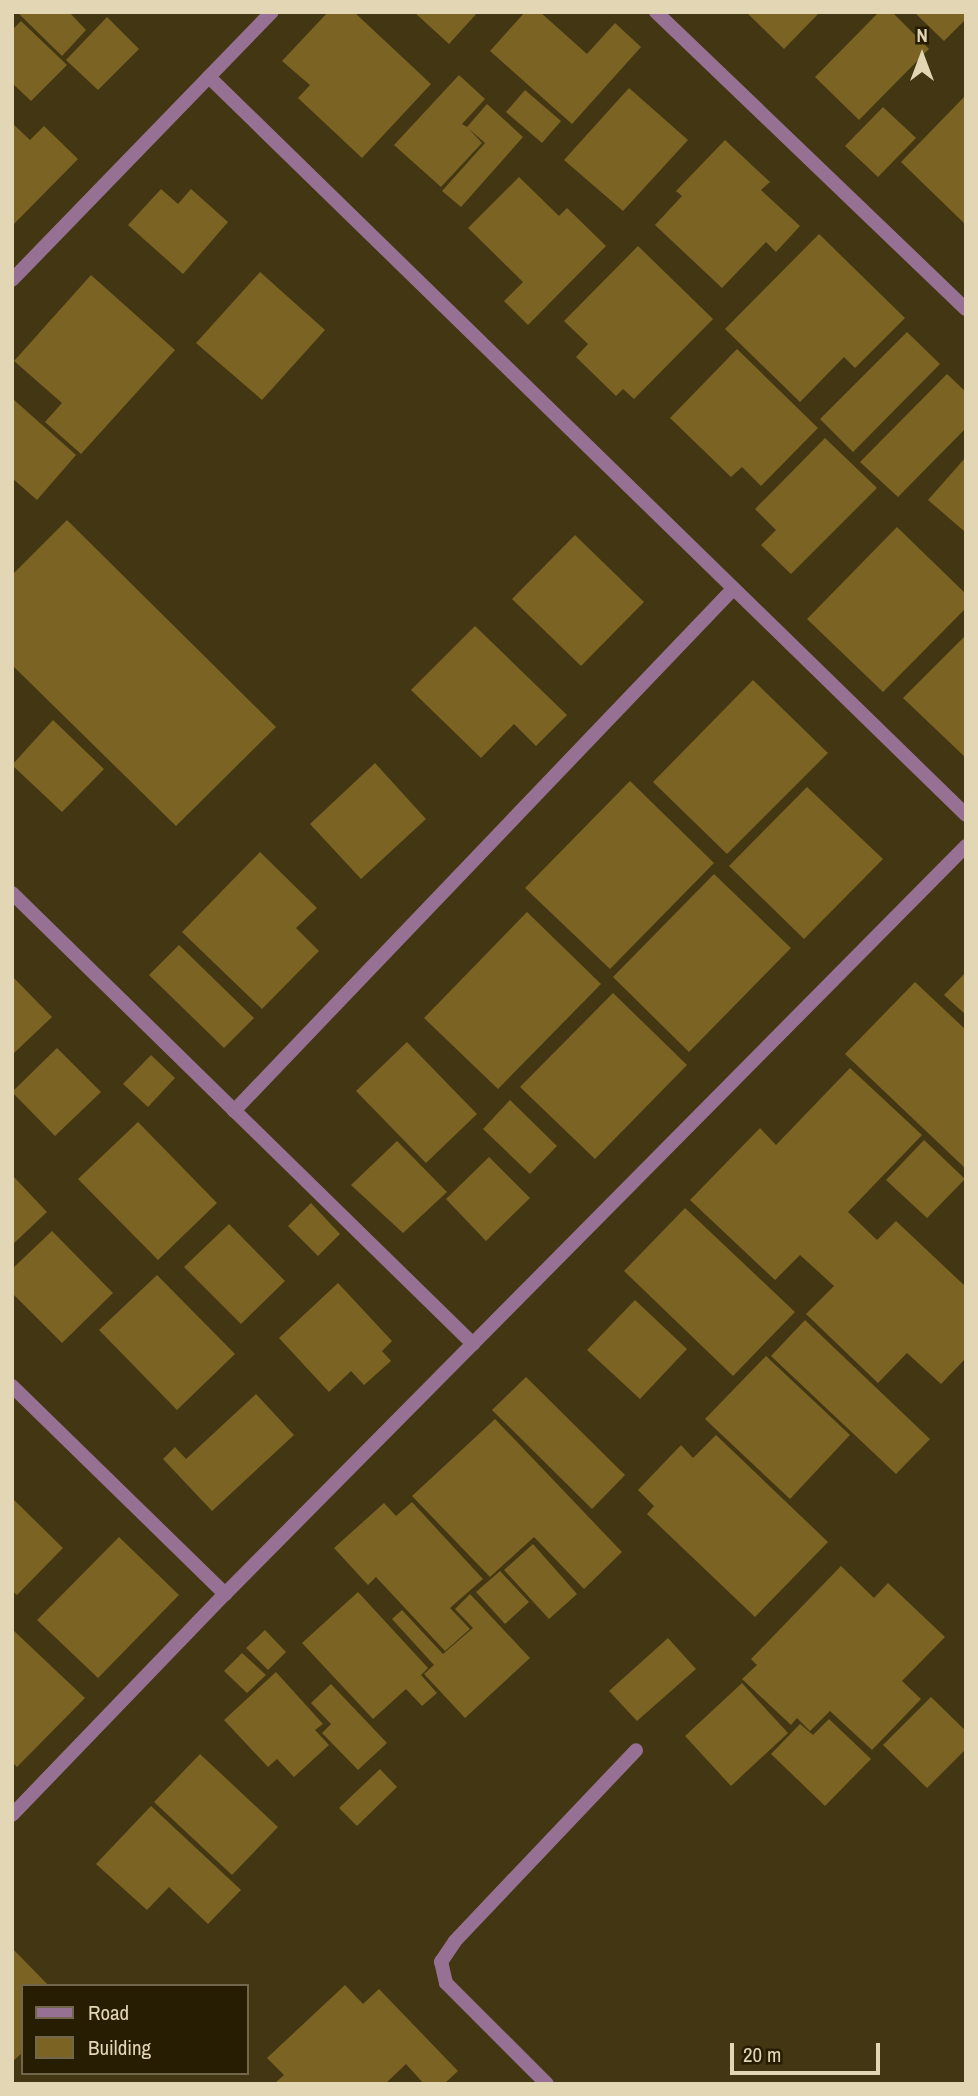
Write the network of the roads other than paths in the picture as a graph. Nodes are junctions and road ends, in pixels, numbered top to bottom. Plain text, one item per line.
1 (272, 12) edge
2 (656, 12) edge
3 (209, 77) junction
4 (12, 280) edge
5 (966, 309) edge
6 (733, 589) junction
7 (966, 815) edge
8 (966, 846) edge
9 (12, 893) edge
10 (234, 1111) junction
11 (473, 1344) junction
12 (12, 1385) edge
13 (225, 1594) junction
14 (636, 1749) dead end
15 (12, 1815) edge
16 (547, 2084) edge

1 - 3 street
2 - 5 street
3 - 4 street
3 - 6 street
6 - 7 street
6 - 10 street
8 - 11 street
9 - 10 street
10 - 11 street
11 - 13 street
12 - 13 street
13 - 15 street
14 - 16 street

